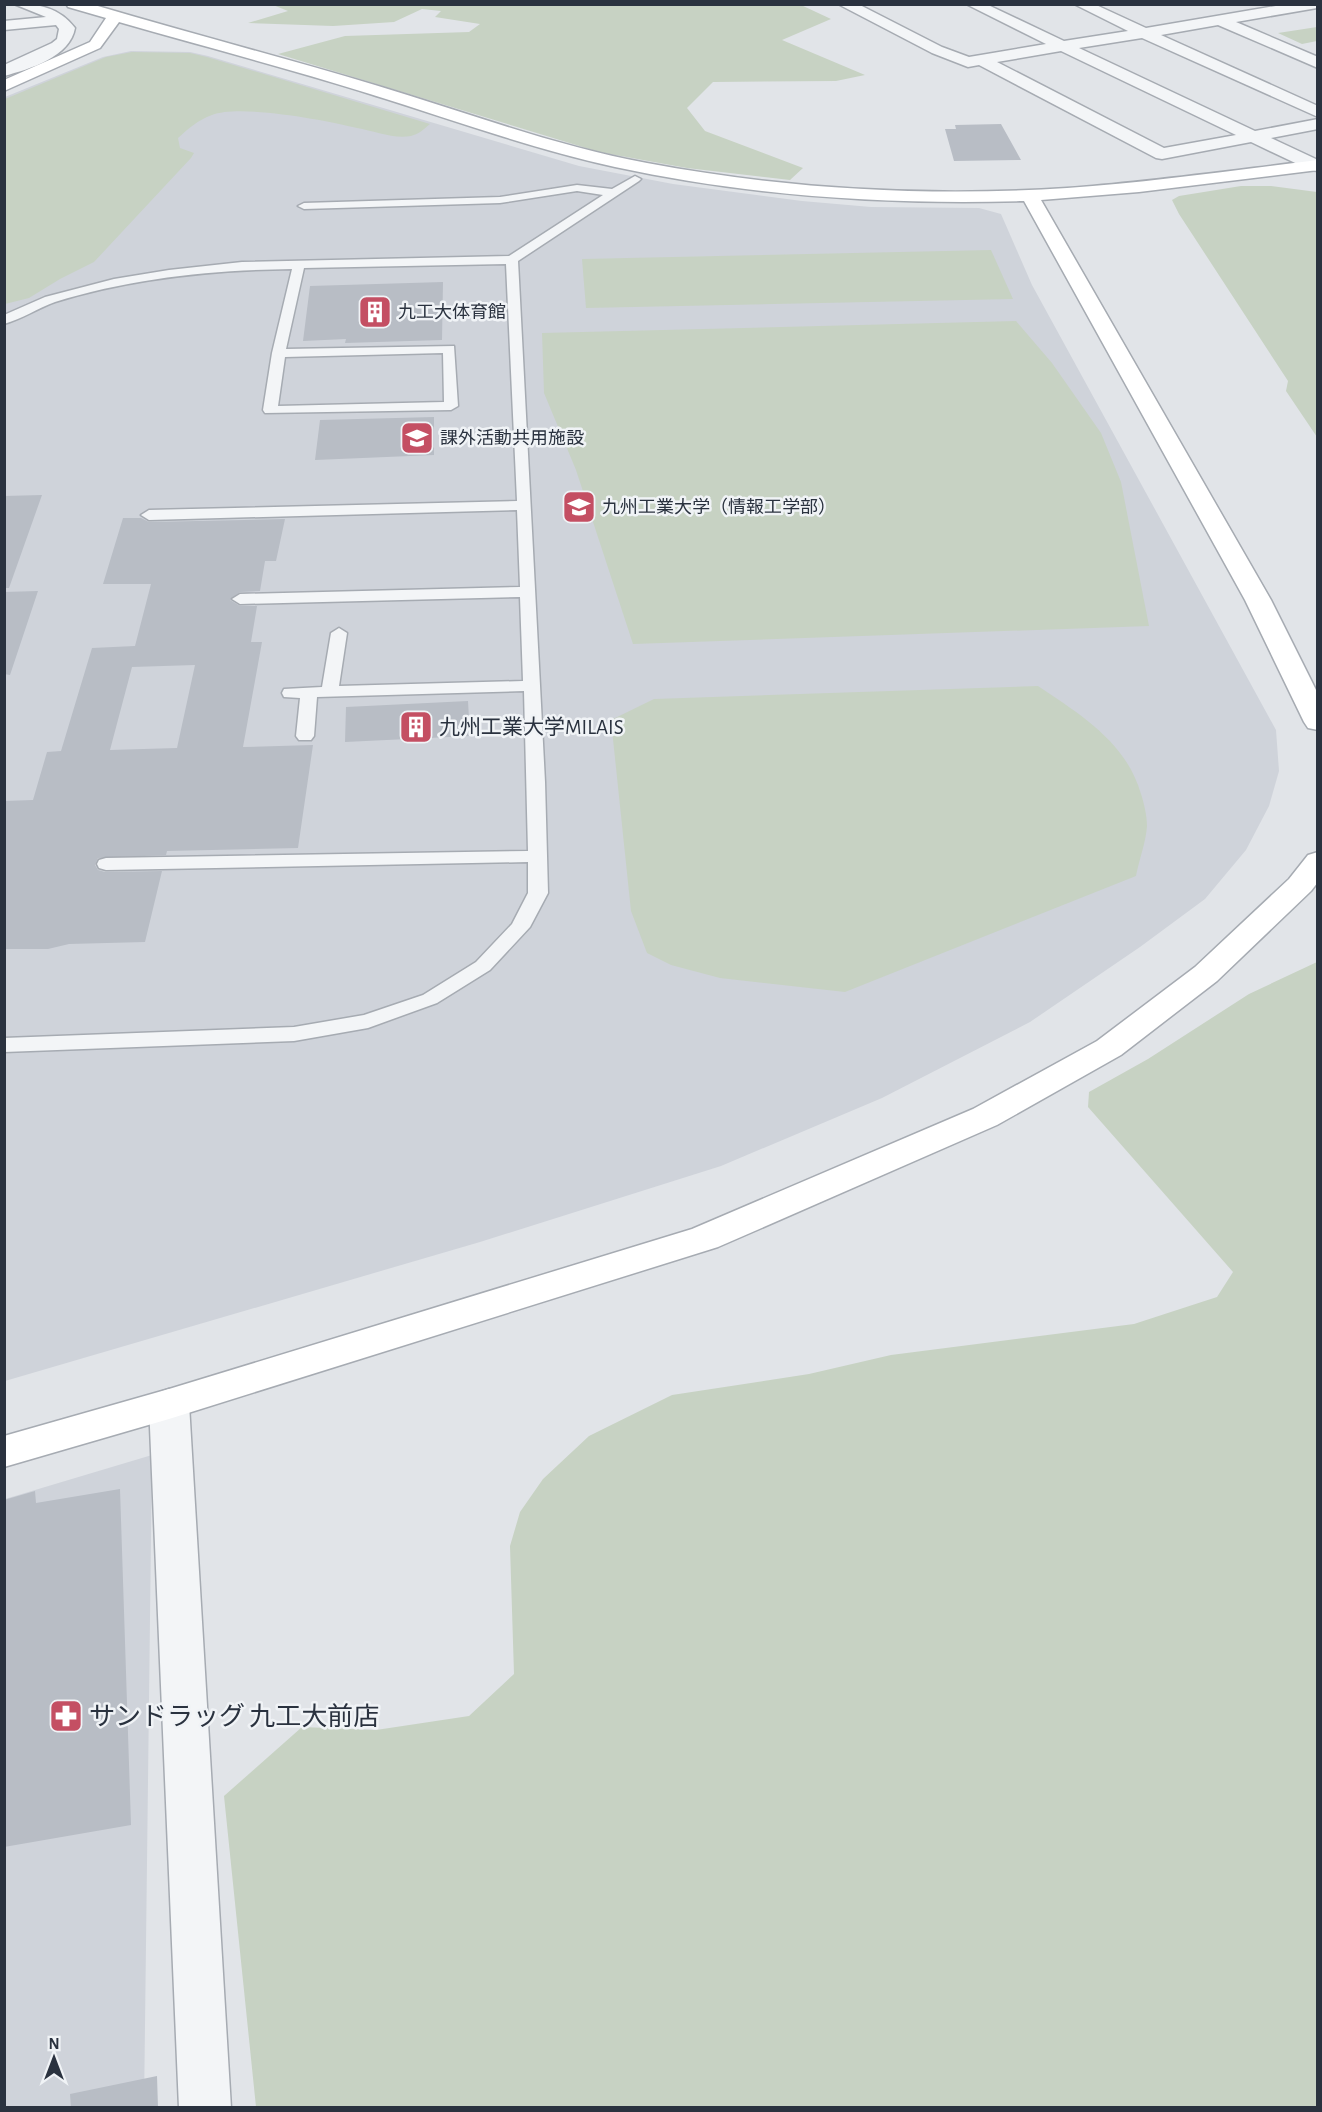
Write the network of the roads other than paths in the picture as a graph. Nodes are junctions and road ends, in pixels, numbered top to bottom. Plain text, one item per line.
1 (21, 4) edge
2 (73, 4) edge
3 (845, 4) edge
4 (973, 4) edge
5 (1114, 4) edge
6 (1317, 4) edge
7 (1086, 6) edge
8 (114, 16) junction
9 (1219, 20) junction
10 (63, 21) junction
11 (4, 26) edge
12 (1143, 33) junction
13 (153, 44) dead end
14 (117, 45) dead end
15 (1061, 46) junction
16 (218, 47) junction
17 (86, 50) junction
18 (40, 55) junction
19 (4, 58) edge
20 (981, 60) junction
21 (1317, 63) edge
22 (4, 71) edge
23 (4, 86) edge
24 (1317, 112) edge
25 (1317, 124) edge
26 (1253, 138) junction
27 (1317, 166) edge
28 (635, 179) dead end
29 (614, 193) junction
30 (1030, 196) junction
31 (304, 206) dead end
32 (512, 260) junction
33 (299, 265) junction
34 (4, 320) edge
35 (279, 353) junction
36 (523, 505) junction
37 (149, 515) dead end
38 (527, 592) junction
39 (240, 599) dead end
40 (339, 633) dead end
41 (531, 686) junction
42 (309, 692) junction
43 (330, 692) junction
44 (290, 693) dead end
45 (1317, 722) edge
46 (305, 736) dead end
47 (537, 856) junction
48 (1317, 861) edge
49 (106, 864) dead end
50 (4, 1045) edge
51 (170, 1404) junction
52 (4, 1452) edge
53 (205, 2108) edge

1 - 10 street
2 - 8 street
3 - 20 street
4 - 15 street
5 - 7 street
6 - 9 street
7 - 12 street
8 - 16 street
8 - 17 street
9 - 12 street
9 - 21 street
10 - 11 street
10 - 18 street
12 - 15 street
12 - 24 street
13 - 16 street
14 - 17 street
15 - 20 street
15 - 26 street
16 - 30 street
17 - 23 street
18 - 19 street
18 - 22 street
20 - 26 street
25 - 26 street
26 - 27 street
27 - 30 street
28 - 29 lane
29 - 31 lane
29 - 32 lane
30 - 45 street
32 - 33 lane
32 - 36 lane
33 - 34 lane
33 - 35 lane
35 - 35 lane
36 - 37 lane
36 - 38 lane
38 - 39 lane
38 - 41 lane
40 - 43 lane
41 - 43 lane
41 - 47 lane
42 - 43 lane
42 - 44 lane
42 - 46 lane
47 - 49 lane
47 - 50 lane
48 - 51 street
51 - 52 street
51 - 53 street

